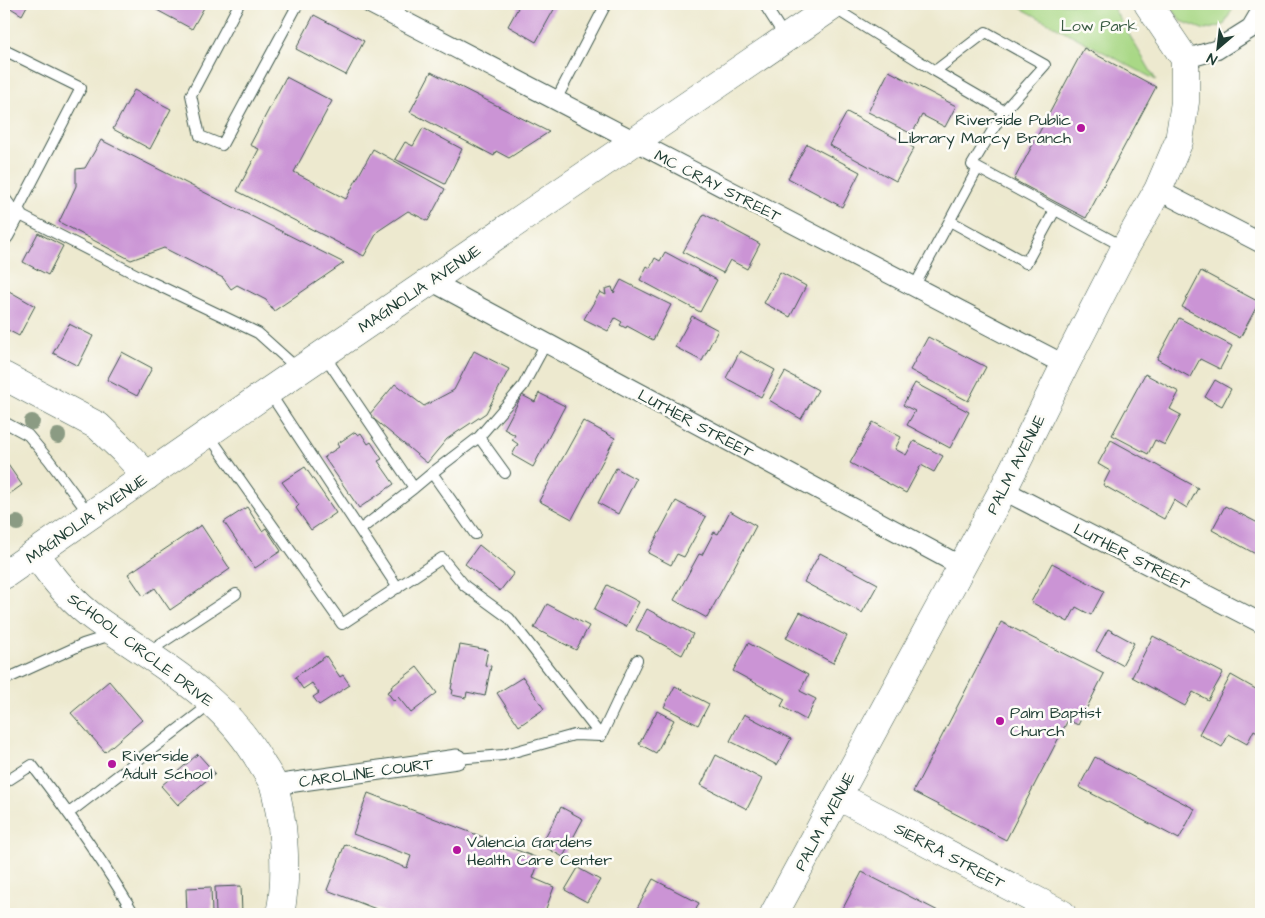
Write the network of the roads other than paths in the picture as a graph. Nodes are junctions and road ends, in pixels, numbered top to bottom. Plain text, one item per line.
1 (239, 4) edge
2 (298, 4) edge
3 (371, 4) edge
4 (606, 4) edge
5 (764, 4) edge
6 (1148, 4) edge
7 (834, 5) edge
8 (1261, 11) edge
9 (1256, 30) edge
10 (786, 38) junction
11 (4, 50) edge
12 (1185, 59) junction
13 (935, 71) junction
14 (556, 100) junction
15 (1004, 111) junction
16 (635, 142) junction
17 (978, 168) junction
18 (1158, 190) junction
19 (4, 198) edge
20 (1055, 210) junction
21 (16, 213) junction
22 (950, 221) junction
23 (4, 235) edge
24 (1261, 243) edge
25 (1125, 248) junction
26 (431, 280) junction
27 (914, 287) junction
28 (546, 343) junction
29 (323, 354) junction
30 (1065, 365) junction
31 (300, 370) junction
32 (4, 376) edge
33 (269, 391) junction
34 (4, 422) edge
35 (208, 434) junction
36 (479, 437) junction
37 (432, 473) junction
38 (505, 473) dead end
39 (147, 476) junction
40 (414, 488) junction
41 (1003, 490) junction
42 (90, 515) junction
43 (361, 529) junction
44 (475, 534) dead end
45 (36, 554) junction
46 (961, 566) junction
47 (4, 575) edge
48 (398, 588) junction
49 (236, 594) dead end
50 (1261, 623) edge
51 (118, 633) junction
52 (148, 653) junction
53 (637, 660) dead end
54 (4, 680) edge
55 (214, 702) junction
56 (601, 736) junction
57 (458, 759) joint
58 (4, 784) edge
59 (274, 785) junction
60 (838, 796) junction
61 (69, 813) junction
62 (134, 914) edge
63 (280, 914) edge
64 (774, 914) edge
65 (1062, 914) edge

1 - 2 lane
3 - 14 street, MC CRAY STREET
4 - 14 lane
5 - 10 lane
6 - 12 street
7 - 10 street, MAGNOLIA AVENUE
7 - 13 lane
8 - 9 street
9 - 12 street
10 - 16 street, MAGNOLIA AVENUE
11 - 21 lane
12 - 18 street, PALM AVENUE
13 - 15 lane
13 - 15 lane
14 - 16 street, MC CRAY STREET
15 - 17 lane
16 - 26 street, MAGNOLIA AVENUE
16 - 27 street, MC CRAY STREET
17 - 20 lane
17 - 22 lane
18 - 24 street
18 - 25 street, PALM AVENUE
19 - 21 lane
20 - 22 lane
20 - 25 lane
21 - 23 street
21 - 31 lane
22 - 27 lane
25 - 30 street, PALM AVENUE
26 - 28 street, LUTHER STREET
26 - 29 street, MAGNOLIA AVENUE
27 - 30 street, MC CRAY STREET
28 - 36 lane
28 - 46 street, LUTHER STREET
29 - 31 street, MAGNOLIA AVENUE
29 - 40 lane
30 - 41 street, PALM AVENUE
31 - 33 street, MAGNOLIA AVENUE
32 - 39 street
33 - 35 street, MAGNOLIA AVENUE
33 - 43 lane
34 - 42 lane
35 - 39 street, MAGNOLIA AVENUE
35 - 48 lane
36 - 37 lane
36 - 38 lane
37 - 40 lane
37 - 44 lane
39 - 42 street, MAGNOLIA AVENUE
40 - 43 lane
41 - 46 street, PALM AVENUE
41 - 50 street, LUTHER STREET
42 - 45 street, MAGNOLIA AVENUE
43 - 48 lane
45 - 47 street, MAGNOLIA AVENUE
45 - 51 street, SCHOOL CIRCLE DRIVE
46 - 60 street, PALM AVENUE
48 - 56 lane
49 - 52 lane
51 - 52 street, SCHOOL CIRCLE DRIVE
51 - 54 lane
52 - 55 street, SCHOOL CIRCLE DRIVE
53 - 56 lane
55 - 59 street, SCHOOL CIRCLE DRIVE
55 - 61 lane
56 - 57 lane
57 - 59 street, CAROLINE COURT
58 - 61 lane
59 - 63 street, SCHOOL CIRCLE DRIVE
60 - 64 street, PALM AVENUE
60 - 65 street, SIERRA STREET
61 - 62 lane

